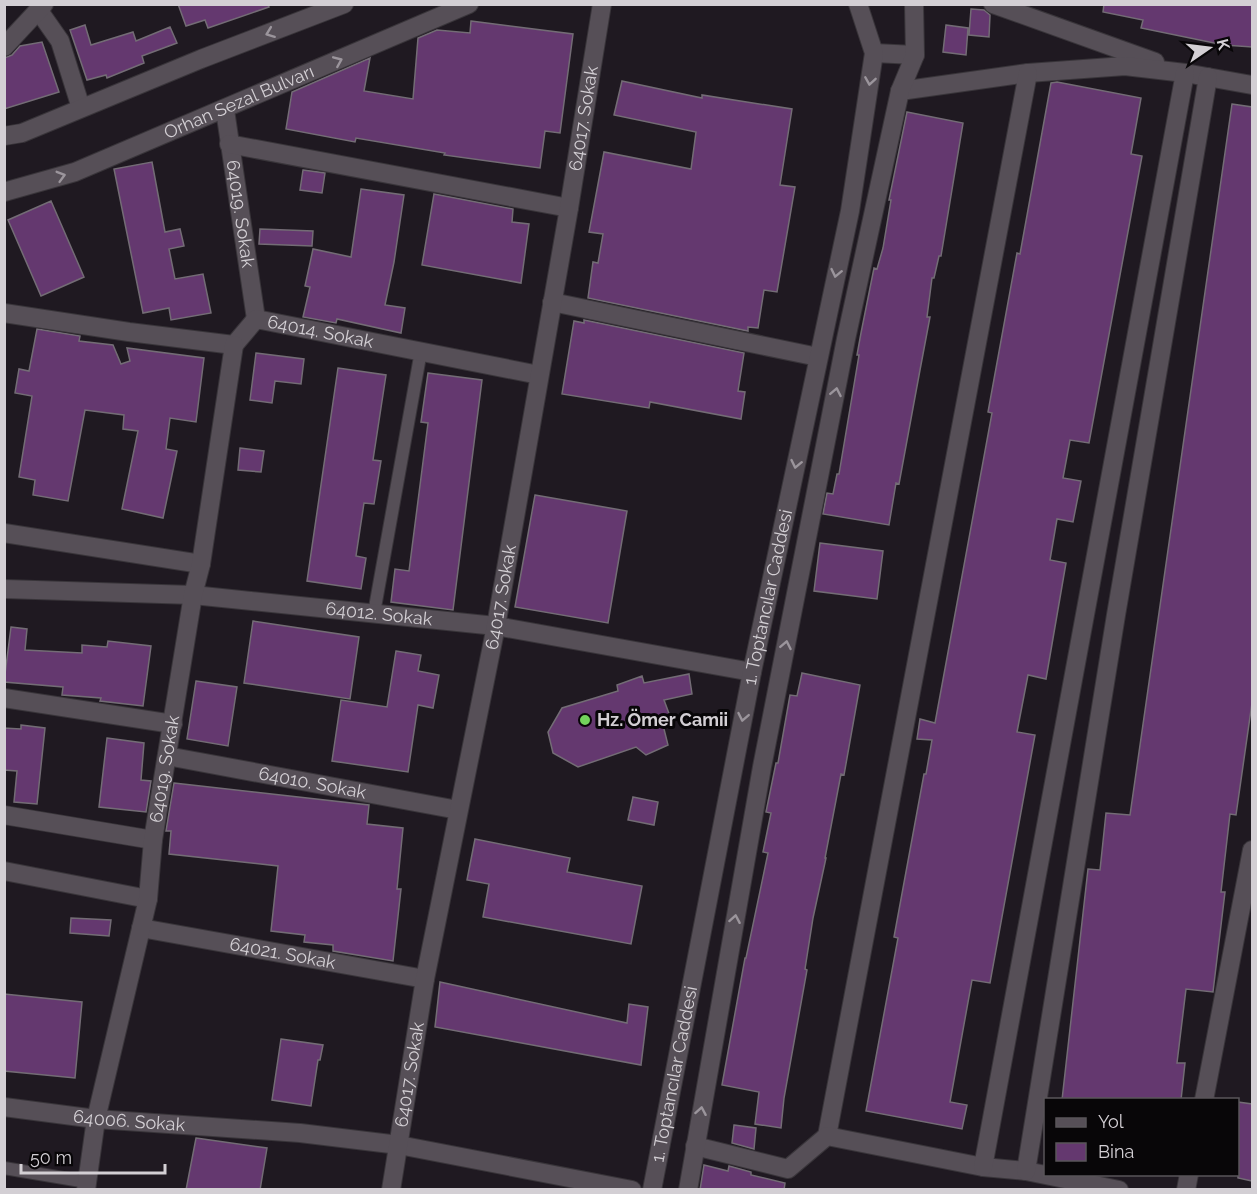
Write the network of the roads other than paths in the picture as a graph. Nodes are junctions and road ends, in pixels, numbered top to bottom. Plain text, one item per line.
1 (344, 4) edge
2 (469, 4) edge
3 (602, 4) edge
4 (858, 4) edge
5 (914, 4) edge
6 (993, 4) edge
7 (41, 8) edge
8 (4, 47) edge
9 (874, 53) junction
10 (915, 55) junction
11 (1028, 73) junction
12 (1185, 73) junction
13 (1208, 77) junction
14 (1252, 85) edge
15 (900, 91) junction
16 (81, 108) junction
17 (225, 110) junction
18 (4, 136) edge
19 (229, 144) junction
20 (4, 192) edge
21 (569, 208) junction
22 (552, 302) junction
23 (4, 313) edge
24 (256, 319) junction
25 (234, 345) junction
26 (421, 351) junction
27 (819, 357) junction
28 (538, 375) junction
29 (4, 533) edge
30 (201, 564) junction
31 (4, 589) edge
32 (193, 595) junction
33 (374, 613) junction
34 (496, 626) junction
35 (752, 672) junction
36 (4, 698) edge
37 (173, 724) junction
38 (167, 756) junction
39 (458, 810) junction
40 (4, 815) edge
41 (153, 840) junction
42 (1252, 850) edge
43 (4, 871) edge
44 (148, 899) junction
45 (141, 928) junction
46 (425, 979) junction
47 (1204, 1098) edge
48 (4, 1107) edge
49 (96, 1119) junction
50 (827, 1136) junction
51 (399, 1145) junction
52 (695, 1146) junction
53 (983, 1167) junction
54 (4, 1168) edge
55 (1026, 1171) junction
56 (1044, 1175) edge
57 (1050, 1176) edge
58 (87, 1186) edge
59 (391, 1190) edge
60 (633, 1190) edge
61 (652, 1190) edge
62 (688, 1190) edge
63 (1119, 1190) edge

1 -> 16 street
17 -> 2 street, Orhan Sezal Bulvarı
3 - 21 street, 64017. Sokak
4 - 9 street, 1. Toptancılar Caddesi
5 - 10 street, 1. Toptancılar Caddesi
6 - 12 street
7 - 8 street
7 - 16 street
9 - 10 street
9 -> 27 street, 1. Toptancılar Caddesi
10 - 15 street, 1. Toptancılar Caddesi
11 - 12 street
11 - 15 street
11 - 50 street
12 - 13 street
12 - 53 street
13 - 14 street
13 - 55 street
52 -> 15 street, 1. Toptancılar Caddesi
16 - 18 street
17 - 19 street, 64019. Sokak
20 -> 17 street, Orhan Sezal Bulvarı
19 - 21 street
19 - 24 street, 64019. Sokak
21 - 22 street, 64017. Sokak
22 - 27 street
22 - 28 street, 64017. Sokak
23 - 25 street
24 - 25 street, 64014. Sokak
24 - 26 street, 64014. Sokak
25 - 30 street, 64019. Sokak
26 - 28 street, 64014. Sokak
26 - 33 lane
27 -> 35 street, 1. Toptancılar Caddesi
28 - 34 street, 64017. Sokak
29 - 30 street
30 - 32 street, 64019. Sokak
31 - 32 street, 64012. Sokak
32 - 33 street, 64012. Sokak
32 - 37 street, 64019. Sokak
33 - 34 street, 64012. Sokak
34 - 35 street, 64012. Sokak
34 - 39 street, 64017. Sokak
35 -> 61 street, 1. Toptancılar Caddesi
36 - 37 street
37 - 38 street, 64019. Sokak
38 - 39 street, 64010. Sokak
38 - 41 street, 64019. Sokak
39 - 46 street, 64017. Sokak
40 - 41 street
41 - 44 street, 64019. Sokak
42 - 47 street
43 - 44 street
44 - 45 street, 64019. Sokak
45 - 46 street, 64021. Sokak
45 - 49 street, 64019. Sokak
46 - 51 street, 64017. Sokak
48 - 49 street, 64006. Sokak
49 - 51 street, 64006. Sokak
49 - 58 street, 64019. Sokak
50 - 52 street
50 - 53 street
51 - 59 street, 64017. Sokak
51 - 60 street, 64006. Sokak
52 - 62 street, 1. Toptancılar Caddesi
53 - 55 street
54 - 58 lane
55 - 56 street
57 - 63 street

